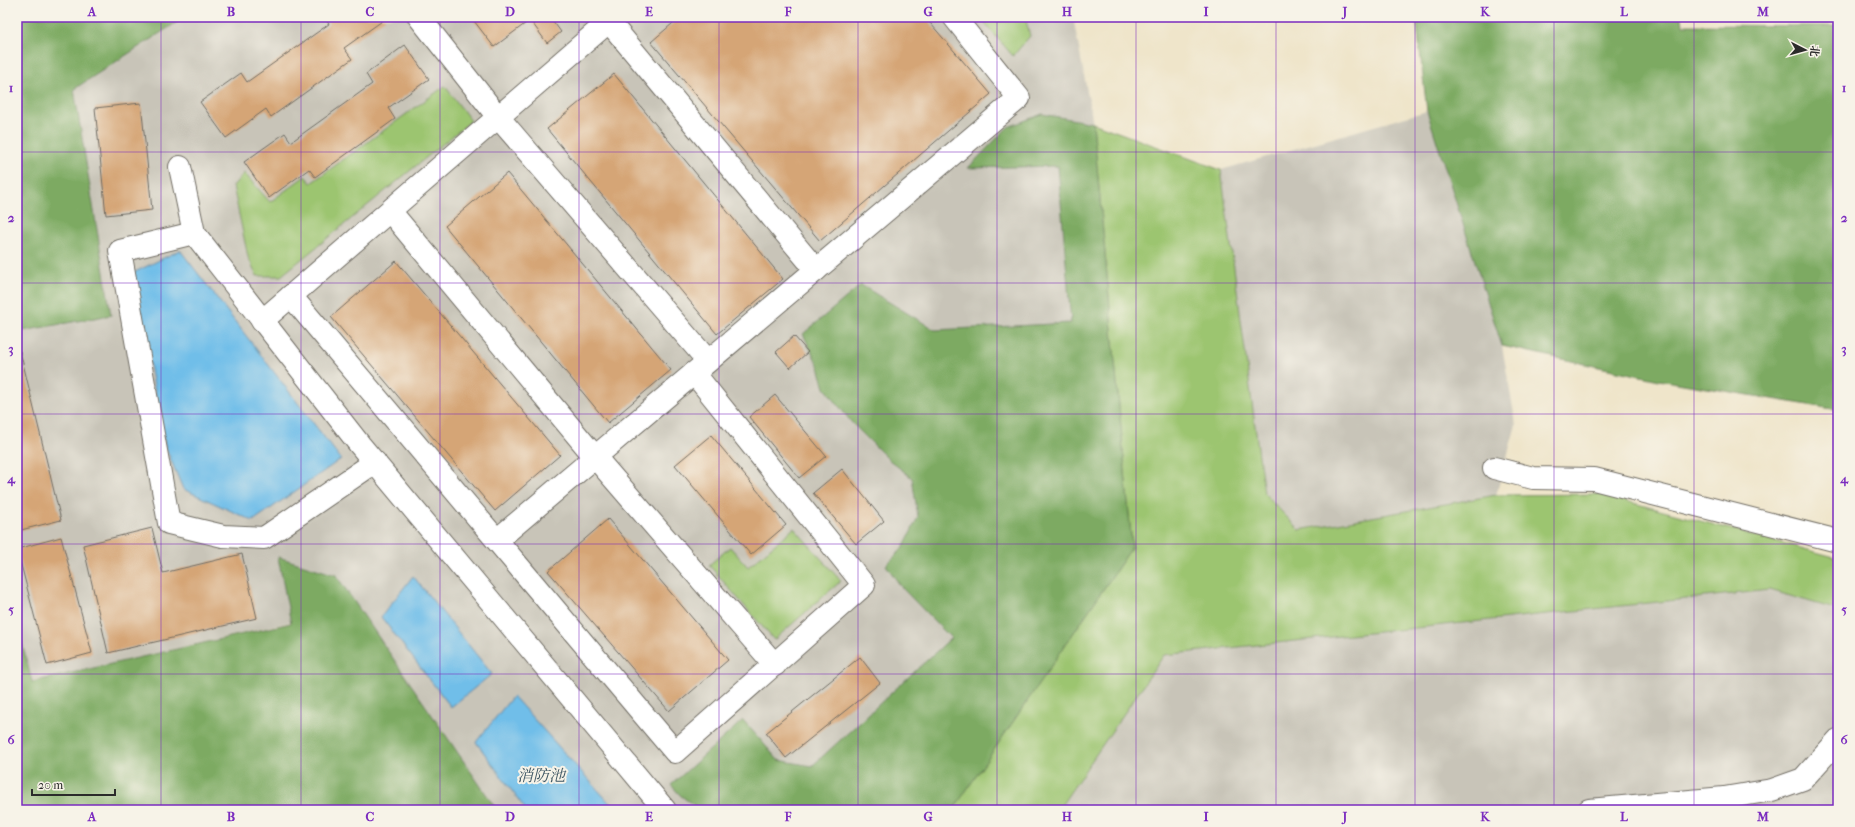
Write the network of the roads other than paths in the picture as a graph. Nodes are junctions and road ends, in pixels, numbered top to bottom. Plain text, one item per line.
1 (419, 17) edge
2 (954, 17) edge
3 (609, 18) edge
4 (498, 117) junction
5 (180, 167) dead end
6 (390, 211) junction
7 (194, 232) junction
8 (816, 270) junction
9 (291, 296) junction
10 (262, 321) junction
11 (701, 367) junction
12 (595, 457) junction
13 (375, 462) junction
14 (1494, 468) dead end
15 (497, 540) junction
16 (1838, 540) edge
17 (775, 665) junction
18 (1838, 740) edge
19 (665, 810) edge
20 (1589, 810) edge

1 - 4 street
2 - 8 street
3 - 4 street
3 - 8 street
4 - 6 street
4 - 11 street
5 - 7 street
6 - 9 street
6 - 12 street
7 - 10 street
7 - 13 street
8 - 11 street
9 - 10 street
9 - 15 street
10 - 13 street
11 - 12 street
11 - 17 street
12 - 15 street
12 - 17 street
13 - 19 street
14 - 16 street
15 - 17 street
18 - 20 street

